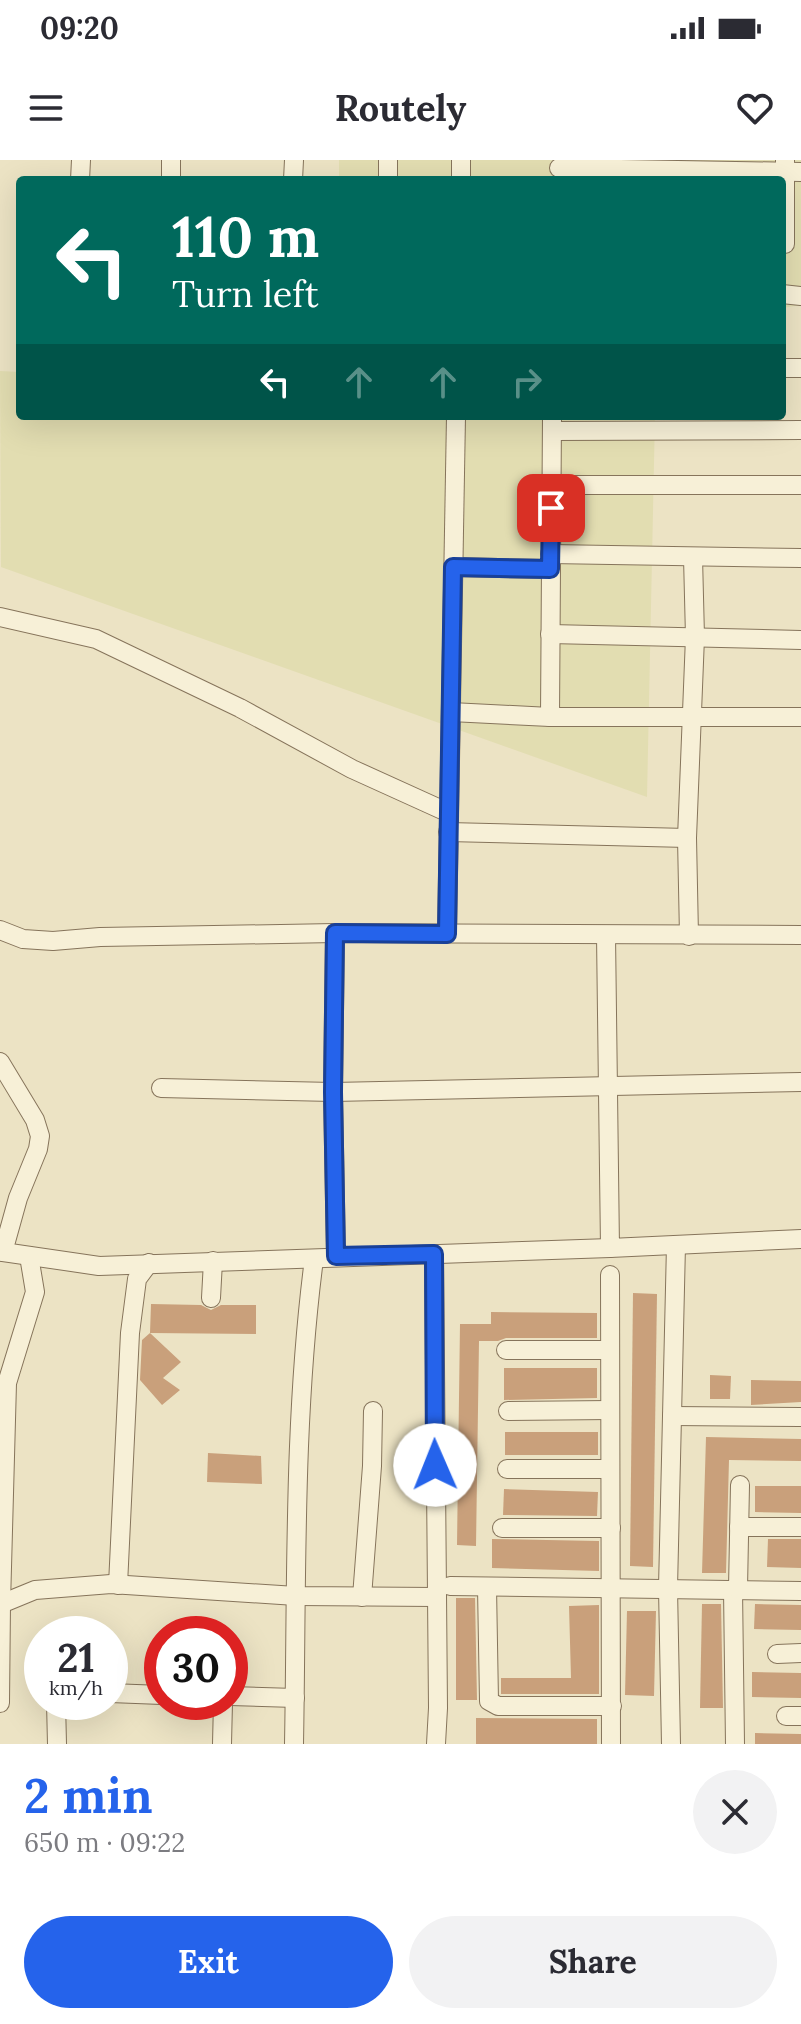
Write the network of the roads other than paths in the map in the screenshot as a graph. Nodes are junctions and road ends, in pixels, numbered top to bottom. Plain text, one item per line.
1 (791, 167) edge
2 (559, 169) edge
3 (789, 244) edge
4 (456, 420) edge
5 (552, 424) edge
6 (801, 430) edge
7 (552, 485) junction
8 (801, 485) edge
9 (693, 557) junction
10 (801, 558) edge
11 (550, 562) junction
12 (453, 567) junction
13 (0, 617) edge
14 (550, 634) junction
15 (695, 637) junction
16 (801, 640) edge
17 (451, 712) junction
18 (550, 717) junction
19 (692, 717) junction
20 (801, 717) edge
21 (448, 822) junction
22 (687, 838) junction
23 (0, 930) edge
24 (335, 933) junction
25 (447, 934) junction
26 (606, 935) junction
27 (801, 935) edge
28 (689, 936) junction
29 (0, 1062) edge
30 (801, 1082) edge
31 (161, 1088) dead end
32 (607, 1088) junction
33 (333, 1092) junction
34 (801, 1239) edge
35 (676, 1245) junction
36 (610, 1248) junction
37 (2, 1251) edge
38 (434, 1254) junction
39 (29, 1256) junction
40 (336, 1256) junction
41 (314, 1259) junction
42 (213, 1261) junction
43 (149, 1263) junction
44 (610, 1275) dead end
45 (211, 1298) dead end
46 (506, 1350) dead end
47 (610, 1350) junction
48 (4, 1384) edge
49 (610, 1410) junction
50 (373, 1411) dead end
51 (508, 1411) dead end
52 (672, 1416) junction
53 (801, 1417) edge
54 (507, 1469) dead end
55 (610, 1469) junction
56 (740, 1485) dead end
57 (739, 1527) junction
58 (801, 1527) edge
59 (502, 1528) dead end
60 (611, 1528) junction
61 (1, 1579) edge
62 (118, 1585) junction
63 (487, 1587) junction
64 (611, 1587) junction
65 (668, 1588) junction
66 (735, 1589) junction
67 (801, 1591) edge
68 (443, 1592) junction
69 (296, 1596) junction
70 (362, 1597) junction
71 (1, 1604) edge
72 (801, 1653) edge
73 (777, 1654) dead end
74 (248, 1697) edge
75 (295, 1698) junction
76 (0, 1703) edge
77 (612, 1706) junction
78 (56, 1720) edge
79 (223, 1720) edge
80 (57, 1744) edge
81 (222, 1744) edge
82 (294, 1744) edge
83 (436, 1744) edge
84 (611, 1744) edge
85 (671, 1744) edge
86 (735, 1744) edge

1 - 2 street
1 - 3 street
4 - 12 street
5 - 6 street
5 - 7 street
7 - 8 street
7 - 11 street
9 - 10 street
9 - 11 street
9 - 15 street
11 - 12 street
11 - 14 street
12 - 17 street
13 - 21 street
14 - 15 street
14 - 18 street
15 - 16 street
15 - 19 street
17 - 18 street
17 - 21 street
18 - 19 street
19 - 20 street
19 - 22 street
21 - 22 street
21 - 25 street
22 - 28 street
23 - 24 street
24 - 25 street
24 - 33 street
25 - 26 street
26 - 28 street
26 - 32 street
27 - 28 street
29 - 37 street
30 - 32 street
31 - 33 street
32 - 33 street
32 - 36 street
33 - 40 street
34 - 35 street
35 - 36 street
35 - 52 street
36 - 38 street
37 - 39 street
38 - 40 street
38 - 68 street
39 - 43 street
39 - 48 street
40 - 41 street
41 - 42 street
41 - 69 street
42 - 43 street
42 - 45 street
43 - 62 street
44 - 47 street
46 - 47 street
47 - 49 street
48 - 61 street
49 - 51 street
49 - 55 street
50 - 70 street
52 - 53 street
52 - 65 street
54 - 55 street
55 - 60 street
56 - 57 street
57 - 58 street
57 - 66 street
59 - 60 street
60 - 64 street
61 - 71 street
62 - 69 street
62 - 71 street
63 - 64 street
63 - 68 street
63 - 77 street
64 - 65 street
64 - 77 street
65 - 66 street
65 - 85 street
66 - 67 street
66 - 86 street
68 - 70 street
68 - 83 street
69 - 70 street
69 - 75 street
71 - 76 street
72 - 73 street
74 - 75 street
75 - 82 street
77 - 84 street
78 - 80 street
79 - 81 street

